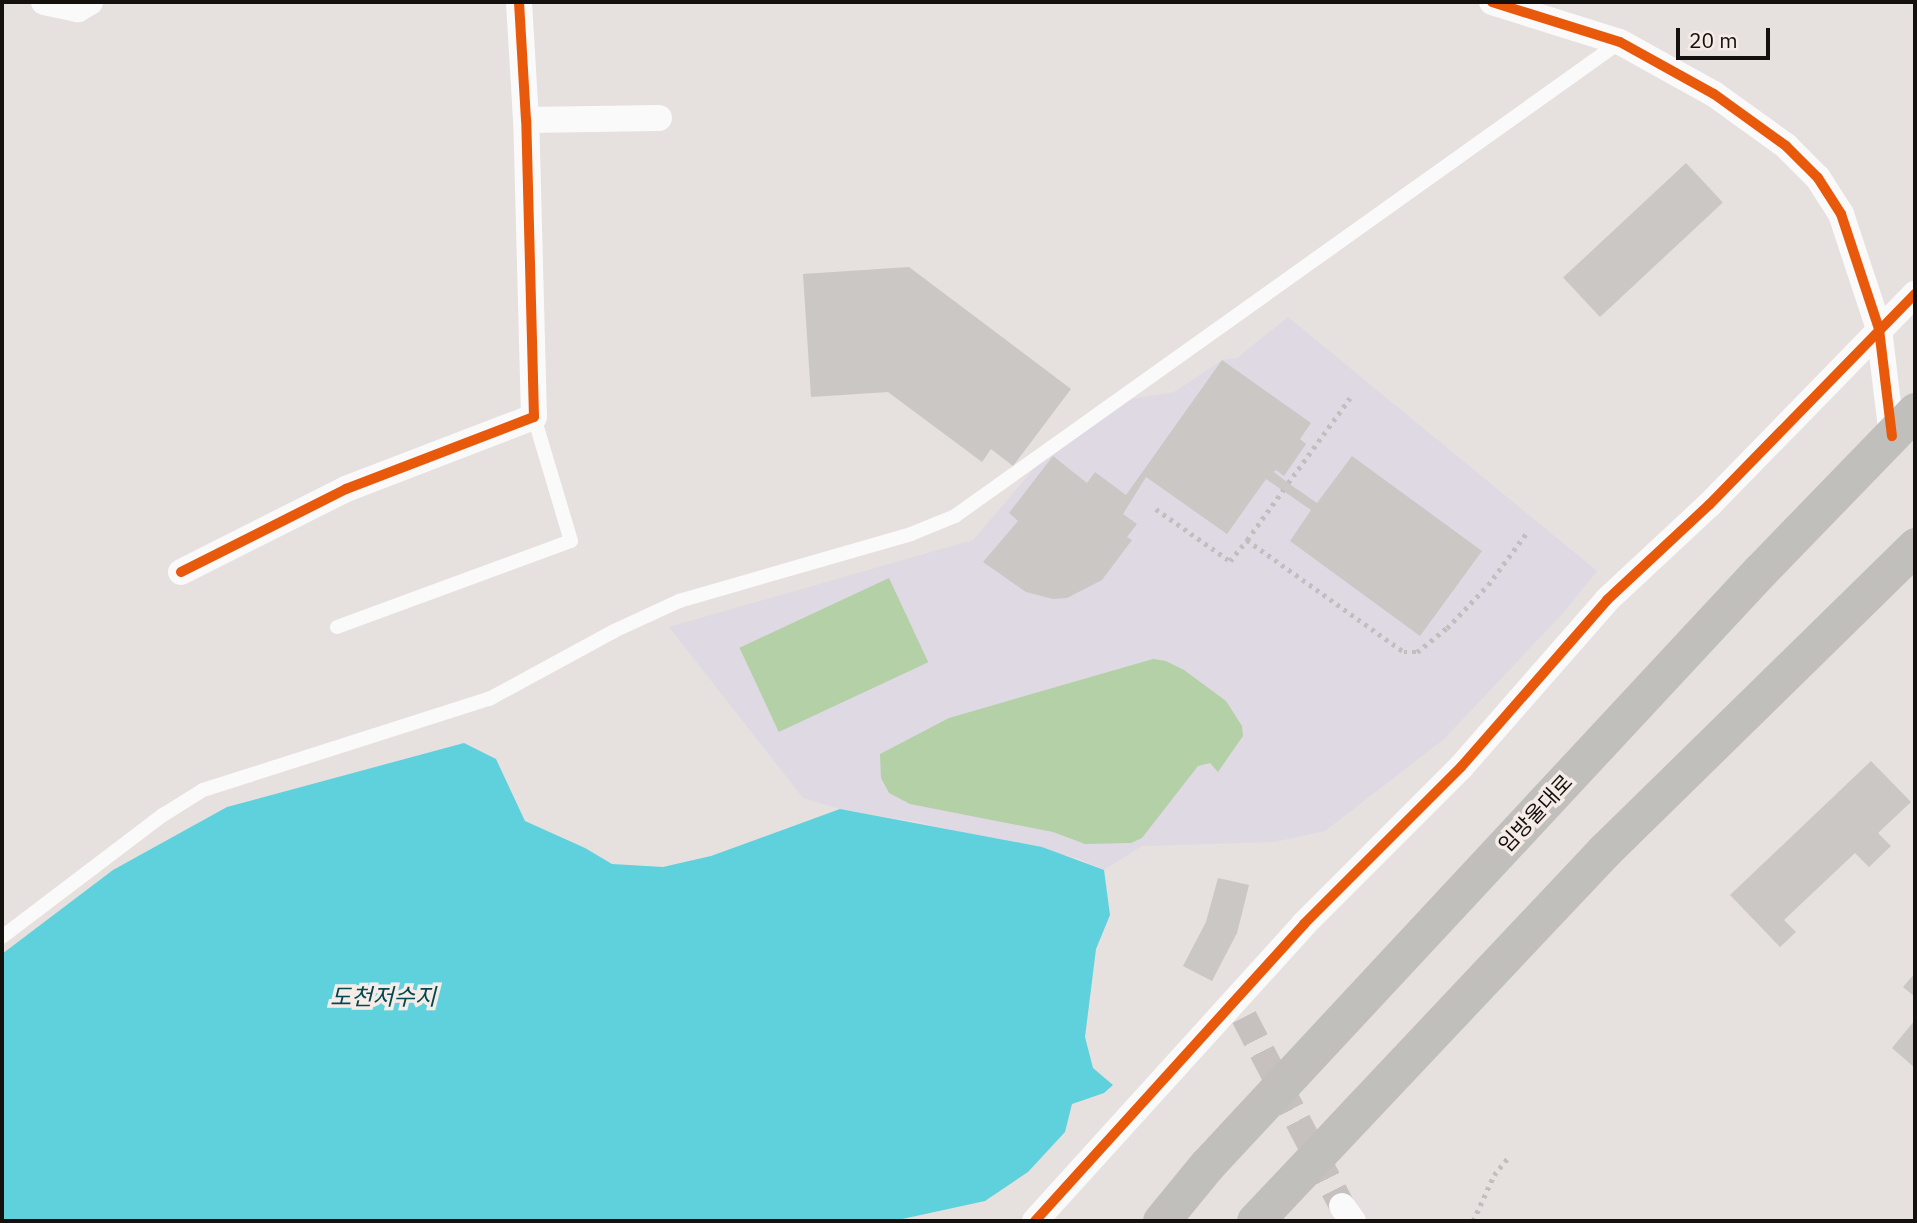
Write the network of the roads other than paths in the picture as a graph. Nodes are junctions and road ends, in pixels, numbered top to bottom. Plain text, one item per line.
1 (44, 2) edge
2 (90, 2) edge
3 (519, 2) edge
4 (1492, 2) edge
5 (1620, 41) junction
6 (659, 118) dead end
7 (526, 120) junction
8 (1915, 294) edge
9 (1879, 329) junction
10 (534, 417) junction
11 (1904, 424) edge
12 (1915, 546) edge
13 (181, 572) dead end
14 (337, 627) dead end
15 (2, 937) edge
16 (1035, 1221) edge
17 (1161, 1221) edge
18 (1255, 1221) edge

1 - 2 street
3 - 7 street
4 - 5 street
5 - 9 street
5 - 15 lane
6 - 7 street
7 - 10 street
8 - 9 street
9 - 11 street
9 - 16 street
10 - 13 street
10 - 14 lane
11 - 17 main road, 임방울대로
12 - 18 main road

